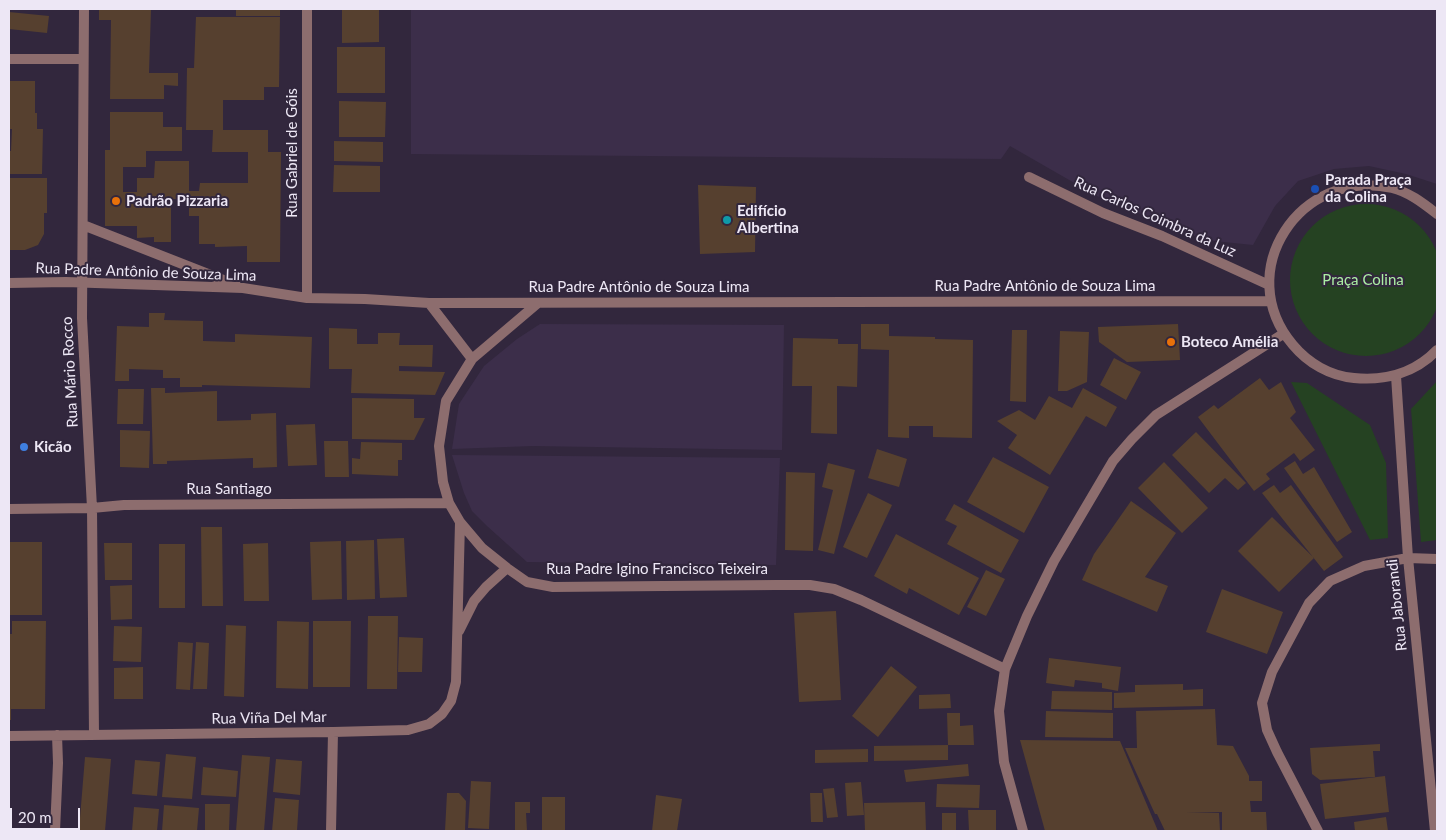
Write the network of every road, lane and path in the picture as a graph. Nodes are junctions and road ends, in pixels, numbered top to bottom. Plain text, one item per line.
1 (84, 9) edge
2 (307, 9) edge
3 (9, 59) edge
4 (83, 59) junction
5 (1028, 177) dead end
6 (1437, 214) edge
7 (83, 225) junction
8 (9, 283) edge
9 (82, 283) junction
10 (1269, 285) junction
11 (244, 288) junction
12 (307, 298) junction
13 (1271, 300) junction
14 (429, 303) junction
15 (538, 303) junction
16 (1283, 334) junction
17 (1437, 350) edge
18 (472, 359) junction
19 (1396, 376) junction
20 (449, 502) junction
21 (92, 508) junction
22 (9, 509) edge
23 (460, 522) junction
24 (1408, 558) junction
25 (1437, 559) edge
26 (507, 568) junction
27 (458, 634) junction
28 (1004, 669) junction
29 (333, 732) junction
30 (94, 734) junction
31 (57, 735) junction
32 (9, 736) edge
33 (55, 831) edge
34 (331, 831) edge
35 (1024, 831) edge
36 (1318, 831) edge
37 (1435, 831) edge

1 - 4 street, Rua Mário Rocco
2 - 12 street, Rua Gabriel de Góis
3 - 4 street
4 - 7 street, Rua Mário Rocco
5 - 10 street, Rua Carlos Coimbra da Luz
6 - 10 street
7 - 9 street, Rua Mário Rocco
7 - 11 street
8 - 9 street, Rua Padre Antônio de Souza Lima
9 - 11 street, Rua Padre Antônio de Souza Lima
9 - 21 street, Rua Mário Rocco
10 - 13 street
11 - 12 street, Rua Padre Antônio de Souza Lima
12 - 14 street, Rua Padre Antônio de Souza Lima
13 - 15 street, Rua Padre Antônio de Souza Lima
13 - 16 street
14 - 15 street, Rua Padre Antônio de Souza Lima
14 - 18 street
15 - 18 street, Rua Padre Igino Francisco Teixeira
16 - 19 street
16 - 28 street
17 - 19 street
18 - 20 street, Rua Padre Igino Francisco Teixeira
19 - 24 street, Rua Jaborandi
20 - 21 street, Rua Santiago
20 - 23 street, Rua Padre Igino Francisco Teixeira
21 - 22 street, Rua Santiago
21 - 30 street, Rua Mário Rocco
23 - 26 street, Rua Padre Igino Francisco Teixeira
23 - 27 street, Rua Viña Del Mar
24 - 25 street
24 - 36 street
24 - 37 street, Rua Jaborandi
26 - 27 street, Rua Viña Del Mar
26 - 28 street, Rua Padre Igino Francisco Teixeira
27 - 29 street, Rua Viña Del Mar
28 - 35 street
29 - 30 street, Rua Viña Del Mar
29 - 34 street
30 - 31 street, Rua Viña Del Mar
31 - 32 street, Rua Viña Del Mar
31 - 33 street

